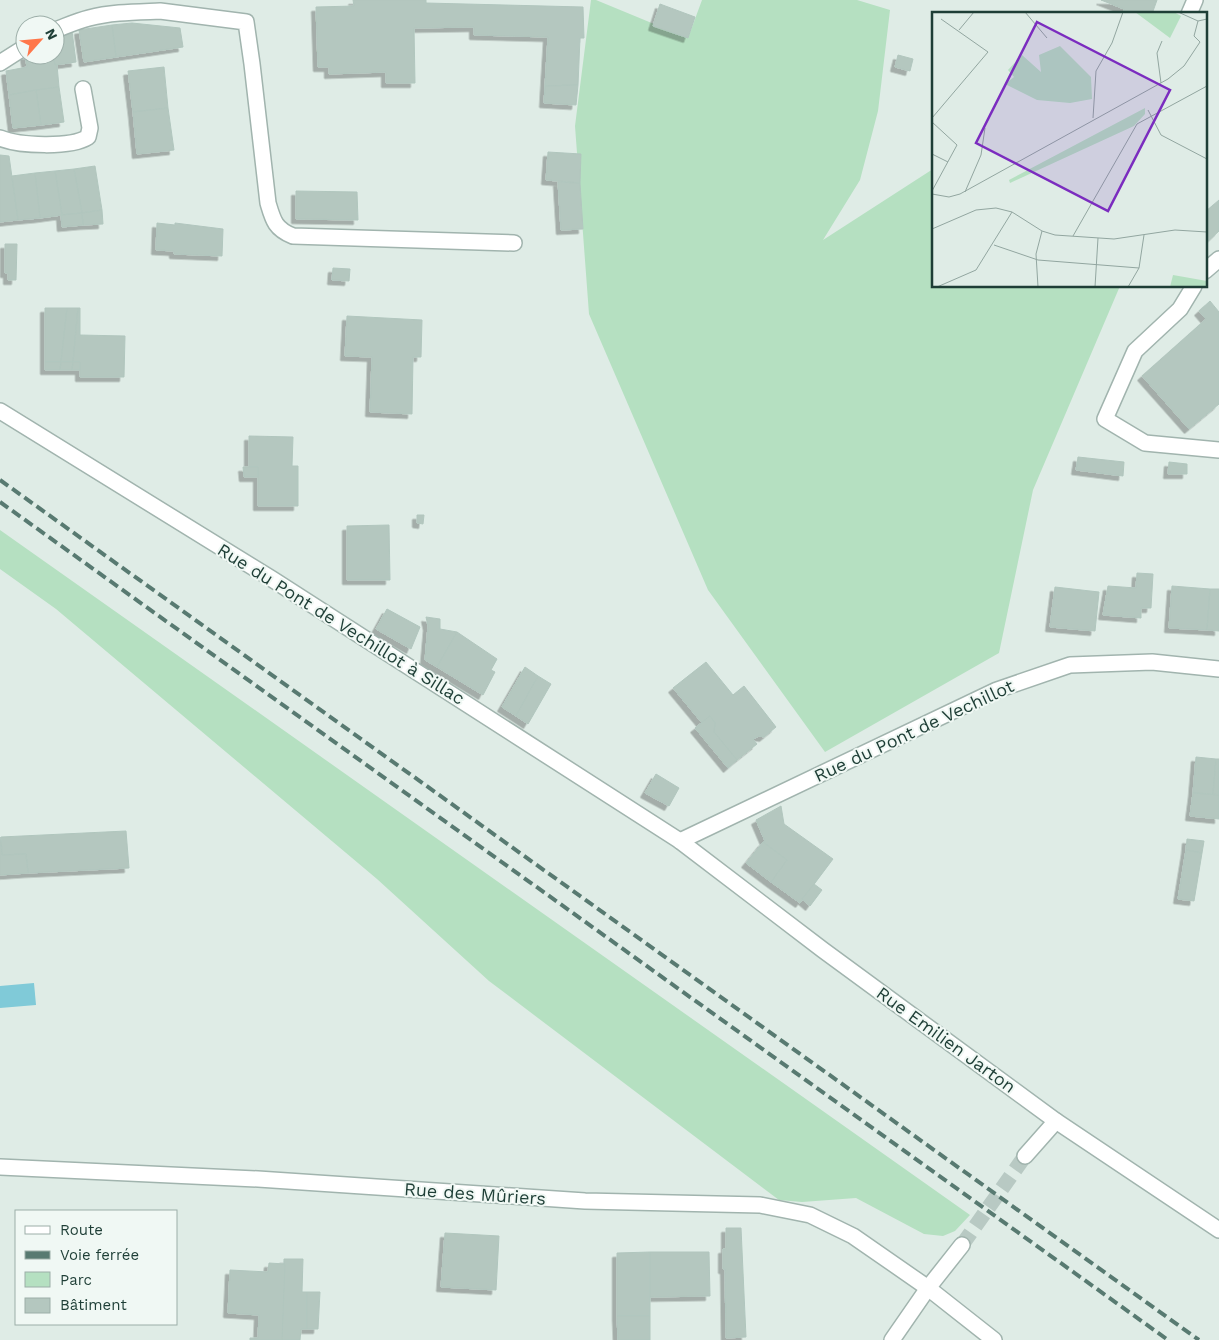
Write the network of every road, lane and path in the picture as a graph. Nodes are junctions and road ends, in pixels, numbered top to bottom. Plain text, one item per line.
1 (1195, 0) edge
2 (1190, 12) edge
3 (65, 26) edge
4 (15, 53) edge
5 (0, 63) edge
6 (83, 89) dead end
7 (0, 138) edge
8 (514, 243) dead end
9 (1219, 259) edge
10 (1206, 270) edge
11 (1193, 288) edge
12 (0, 411) edge
13 (1219, 450) edge
14 (1219, 669) edge
15 (680, 841) junction
16 (1056, 1121) junction
17 (1025, 1156) tunnel mouth
18 (0, 1167) edge
19 (1219, 1230) edge
20 (962, 1244) tunnel mouth
21 (928, 1288) junction
22 (892, 1340) edge
23 (994, 1340) edge

1 - 2 street
3 - 8 street
4 - 5 street
6 - 7 street
9 - 10 street
11 - 13 street
12 - 15 street, Rue du Pont de Vechillot à Sillac
14 - 15 street, Rue du Pont de Vechillot
15 - 16 street, Rue Emilien Jarton
16 - 17 street
16 - 19 street, Rue Emilien Jarton
18 - 21 street, Rue des Mûriers
20 - 21 street
21 - 22 street
21 - 23 street, Rue des Mûriers

